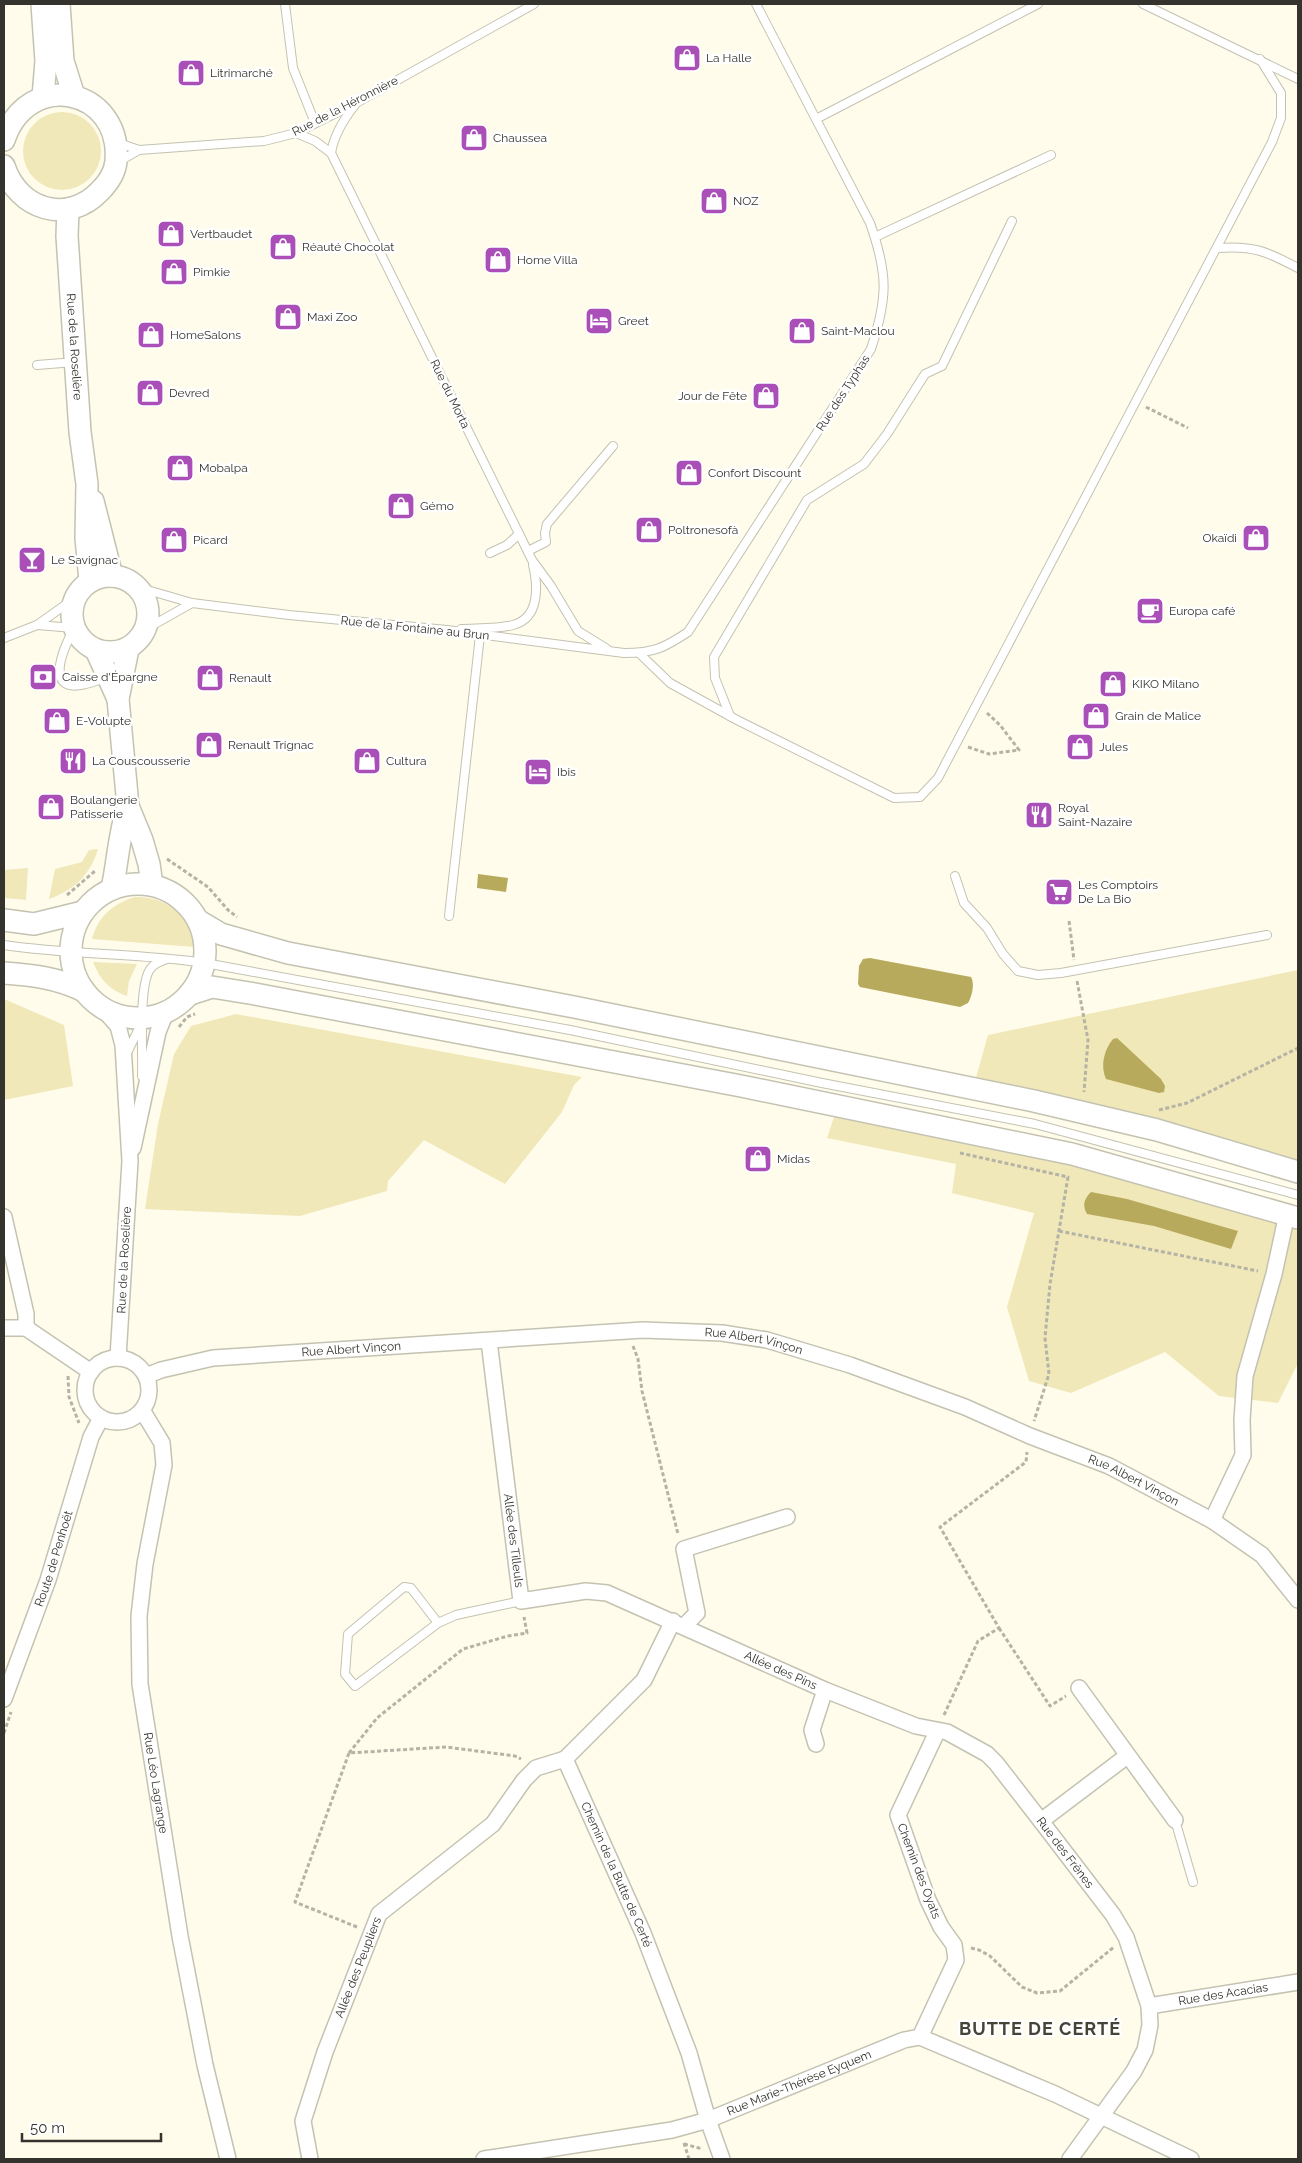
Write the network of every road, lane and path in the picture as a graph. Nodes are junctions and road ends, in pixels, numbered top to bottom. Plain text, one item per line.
1 (42, 4) edge
2 (59, 4) edge
3 (285, 4) edge
4 (534, 4) edge
5 (756, 4) edge
6 (1038, 4) edge
7 (1143, 4) edge
8 (1260, 59) junction
9 (1298, 79) edge
10 (74, 96) junction
11 (44, 97) junction
12 (358, 102) junction
13 (816, 119) junction
14 (315, 124) junction
15 (296, 133) junction
16 (4, 140) edge
17 (116, 142) junction
18 (139, 150) junction
19 (331, 153) junction
20 (1050, 155) dead end
21 (116, 163) junction
22 (5, 172) edge
23 (68, 209) junction
24 (1012, 221) dead end
25 (875, 237) junction
26 (1218, 248) junction
27 (1298, 268) edge
28 (76, 362) junction
29 (37, 365) dead end
30 (1136, 403) junction
31 (1188, 428) dead end
32 (613, 446) dead end
33 (87, 484) junction
34 (519, 534) junction
35 (528, 551) junction
36 (490, 553) dead end
37 (532, 560) junction
38 (112, 576) junction
39 (90, 582) junction
40 (137, 587) junction
41 (75, 598) junction
42 (192, 603) junction
43 (37, 625) junction
44 (74, 628) junction
45 (146, 629) junction
46 (448, 630) junction
47 (480, 635) junction
48 (4, 638) edge
49 (128, 649) junction
50 (96, 650) junction
51 (612, 652) junction
52 (639, 653) junction
53 (108, 677) junction
54 (118, 699) junction
55 (978, 704) junction
56 (730, 716) junction
57 (956, 744) junction
58 (128, 806) junction
59 (160, 858) dead end
60 (96, 870) dead end
61 (955, 876) dead end
62 (152, 885) junction
63 (112, 889) junction
64 (59, 898) dead end
65 (83, 912) junction
66 (449, 916) dead end
67 (240, 919) dead end
68 (4, 920) edge
69 (1069, 920) dead end
70 (199, 921) junction
71 (1267, 935) dead end
72 (4, 945) edge
73 (71, 950) junction
74 (172, 958) junction
75 (205, 963) junction
76 (1075, 970) junction
77 (4, 973) edge
78 (84, 991) junction
79 (193, 1004) junction
80 (101, 1007) junction
81 (144, 1018) junction
82 (172, 1021) junction
83 (1298, 1048) edge
84 (125, 1060) junction
85 (1084, 1092) dead end
86 (1158, 1110) dead end
87 (141, 1117) junction
88 (130, 1161) junction
89 (1298, 1172) edge
90 (1068, 1177) dead end
91 (1298, 1195) edge
92 (1292, 1216) edge
93 (4, 1217) edge
94 (1059, 1231) junction
95 (1274, 1274) junction
96 (4, 1328) edge
97 (26, 1328) junction
98 (627, 1331) junction
99 (489, 1341) junction
100 (118, 1358) junction
101 (66, 1370) dead end
102 (91, 1372) junction
103 (146, 1376) junction
104 (142, 1410) junction
105 (101, 1418) junction
106 (80, 1426) dead end
107 (1030, 1436) junction
108 (787, 1517) dead end
109 (1213, 1521) junction
110 (684, 1549) junction
111 (1298, 1600) edge
112 (521, 1601) junction
113 (679, 1623) junction
114 (438, 1624) junction
115 (999, 1628) junction
116 (1079, 1688) joint
117 (825, 1690) junction
118 (4, 1699) edge
119 (937, 1732) junction
120 (816, 1744) dead end
121 (349, 1754) junction
122 (1127, 1756) junction
123 (565, 1759) junction
124 (536, 1768) junction
125 (1041, 1820) junction
126 (1175, 1820) joint
127 (1193, 1882) dead end
128 (371, 1933) junction
129 (1126, 1937) junction
130 (954, 1945) junction
131 (1298, 1982) edge
132 (1149, 2006) junction
133 (920, 2037) junction
134 (1101, 2116) junction
135 (708, 2120) junction
136 (699, 2148) dead end
137 (228, 2159) edge
138 (310, 2159) edge
139 (484, 2159) edge
140 (690, 2159) edge
141 (722, 2159) edge
142 (1070, 2159) edge
143 (1191, 2159) edge

1 - 11 main road
2 - 10 main road
3 - 14 lane
4 - 12 lane, Rue de la Héronnière
5 - 13 lane, Rue des Typhas
6 - 13 lane
7 - 8 lane
8 - 9 lane
8 - 26 lane
10 - 11 main road
10 - 17 main road
11 - 16 main road
12 - 14 lane, Rue de la Héronnière
12 - 19 lane
13 - 25 lane, Rue des Typhas
14 - 15 lane, Rue de la Héronnière
15 - 18 lane, Rue de la Héronnière
15 - 19 lane, Rue du Morta
17 - 18 lane
17 - 21 main road
18 - 21 lane
19 - 34 lane, Rue du Morta
20 - 25 lane
21 - 23 main road
22 - 23 main road
23 - 28 main road, Rue de la Roselière
24 - 56 lane
25 - 52 lane, Rue des Typhas
26 - 27 lane
26 - 30 lane
28 - 29 lane
28 - 33 main road, Rue de la Roselière
30 - 31 path
30 - 55 lane
32 - 35 lane
33 - 38 main road, Rue de la Roselière
33 - 39 main road, Rue de la Roselière
34 - 35 lane, Rue du Morta
34 - 36 lane
35 - 37 lane, Rue du Morta
37 - 46 lane
37 - 51 lane, Rue du Morta
38 - 39 main road
38 - 40 main road
39 - 41 main road
40 - 42 lane, Rue de la Fontaine au Brun
40 - 45 main road
41 - 43 lane
41 - 44 main road
42 - 45 lane
42 - 46 lane, Rue de la Fontaine au Brun
43 - 44 lane
43 - 48 lane
44 - 50 main road
44 - 53 lane
45 - 49 main road
46 - 47 lane, Rue de la Fontaine au Brun
47 - 51 lane, Rue de la Fontaine au Brun
47 - 66 lane
49 - 50 main road
49 - 54 main road
50 - 53 main road
51 - 52 lane, Rue de la Fontaine au Brun
52 - 56 lane
53 - 54 main road
54 - 58 main road
55 - 57 lane
55 - 57 path
56 - 57 lane
58 - 62 main road
58 - 63 main road
59 - 67 path
60 - 64 path
61 - 76 lane
62 - 63 main road
62 - 70 main road
63 - 65 main road
65 - 68 main road
65 - 73 main road
69 - 76 path
70 - 75 main road
70 - 89 main road
71 - 76 lane
72 - 73 lane
73 - 74 lane
73 - 78 main road
74 - 75 lane
74 - 81 lane
75 - 79 main road
75 - 91 lane
76 - 85 path
77 - 78 main road
78 - 80 main road
79 - 82 path
79 - 82 main road
79 - 92 main road
80 - 81 main road
80 - 84 street, Rue de la Roselière
81 - 82 main road
81 - 84 lane
81 - 87 lane
82 - 87 street, Rue de la Roselière
83 - 86 path
84 - 88 street, Rue de la Roselière
87 - 88 street, Rue de la Roselière
88 - 100 street, Rue de la Roselière
90 - 94 path
92 - 95 street
93 - 97 street
94 - 95 path
94 - 107 path
95 - 109 street
96 - 97 street
97 - 102 street
98 - 99 street, Rue Albert Vinçon
98 - 107 street, Rue Albert Vinçon
98 - 110 path
99 - 103 street, Rue Albert Vinçon
99 - 112 street, Allée des Tilleuls
100 - 102 street
100 - 103 street
101 - 106 path
102 - 105 street
103 - 104 street
104 - 105 street
104 - 137 street, Rue Léo Lagrange
105 - 118 street, Route de Penhoët
107 - 109 street, Rue Albert Vinçon
107 - 115 path
108 - 110 street
109 - 111 street, Rue Albert Vinçon
110 - 113 street
112 - 113 street, Allée des Tilleuls
112 - 114 lane
112 - 121 path
113 - 117 street, Allée des Pins
113 - 123 street
114 - 114 lane
115 - 116 path
115 - 119 path
116 - 122 street
117 - 119 street, Rue des Frênes
117 - 120 street, Allée des Pins
119 - 125 street, Rue des Frênes
119 - 130 street, Chemin des Oyats
121 - 124 path
121 - 128 path
122 - 125 street
122 - 126 street
123 - 124 street
123 - 135 street, Chemin de la Butte de Certé
124 - 128 street, Allée des Peupliers
125 - 129 street, Rue des Frênes
126 - 127 lane
128 - 138 street, Allée des Peupliers
129 - 130 path
129 - 132 street, Rue des Frênes
130 - 133 street
131 - 132 street, Rue des Acacias
132 - 134 street, Rue des Frênes
133 - 134 street
133 - 135 street, Rue Marie-Thérèse Eyquem
134 - 142 street, Rue des Frênes
134 - 143 street
135 - 139 street, Rue Marie-Thérèse Eyquem
135 - 141 street, Chemin de la Butte de Certé
136 - 140 path

